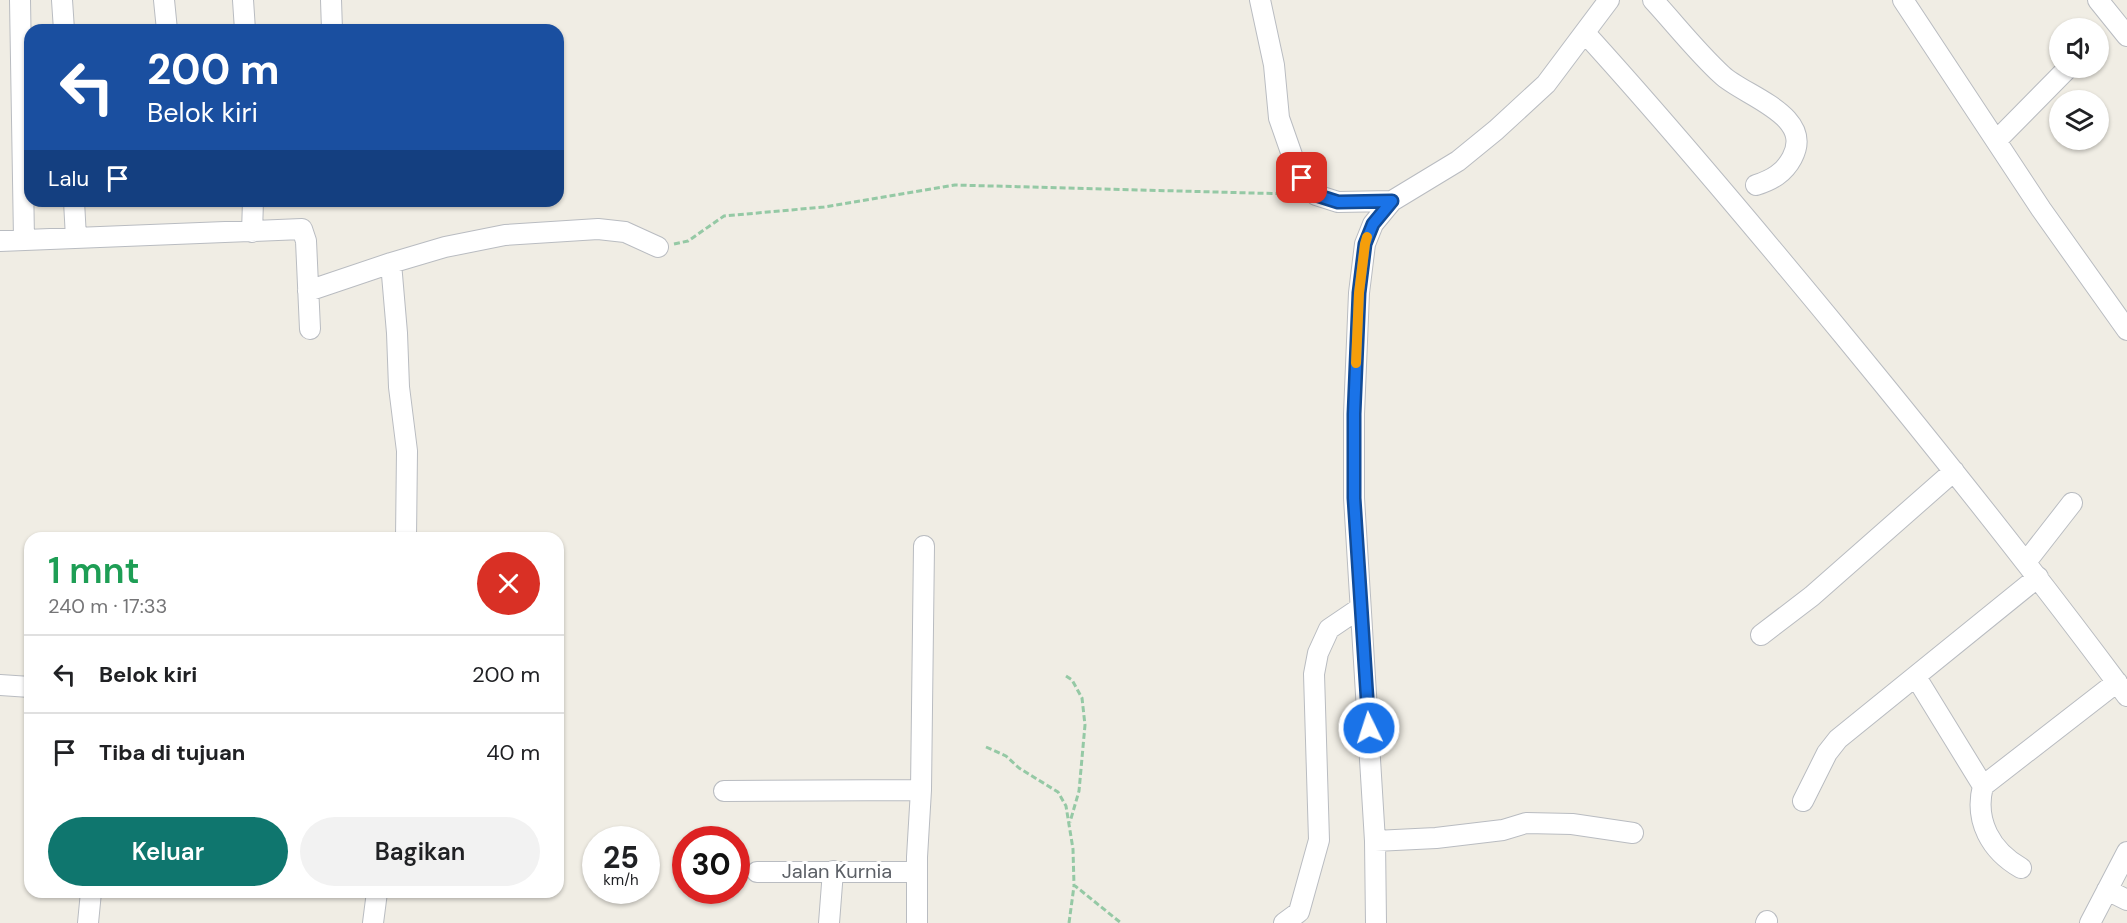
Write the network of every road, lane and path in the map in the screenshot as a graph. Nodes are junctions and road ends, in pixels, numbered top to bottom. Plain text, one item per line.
1 (20, 0) edge
2 (62, 0) edge
3 (164, 0) edge
4 (243, 0) edge
5 (331, 0) edge
6 (1260, 0) edge
7 (1609, 0) edge
8 (1653, 0) edge
9 (1903, 0) edge
10 (2098, 0) edge
11 (64, 24) edge
12 (166, 24) edge
13 (245, 24) edge
14 (332, 24) edge
15 (1586, 33) junction
16 (2127, 36) edge
17 (2057, 78) edge
18 (1996, 141) junction
19 (1756, 185) dead end
20 (1316, 195) junction
21 (1392, 201) junction
22 (74, 207) edge
23 (252, 207) edge
24 (252, 232) junction
25 (76, 238) junction
26 (24, 239) junction
27 (0, 241) edge
28 (658, 247) joint
29 (391, 263) junction
30 (308, 291) junction
31 (310, 329) dead end
32 (2127, 330) edge
33 (1954, 471) junction
34 (2072, 503) dead end
35 (406, 532) edge
36 (924, 546) dead end
37 (2032, 569) junction
38 (1360, 608) junction
39 (1761, 635) dead end
40 (1066, 676) dead end
41 (1916, 676) junction
42 (0, 685) edge
43 (24, 687) edge
44 (2122, 689) edge
45 (986, 747) dead end
46 (1983, 786) junction
47 (921, 790) junction
48 (724, 791) dead end
49 (1803, 801) dead end
50 (1070, 824) junction
51 (1633, 833) dead end
52 (1375, 841) junction
53 (2127, 852) edge
54 (2021, 868) dead end
55 (833, 871) junction
56 (757, 872) dead end
57 (917, 872) junction
58 (1074, 885) junction
59 (2107, 890) junction
60 (90, 898) edge
61 (376, 898) edge
62 (2127, 900) edge
63 (88, 923) edge
64 (373, 923) edge
65 (829, 923) edge
66 (917, 923) edge
67 (1070, 923) edge
68 (1121, 923) edge
69 (1284, 923) edge
70 (1376, 923) edge
71 (2090, 923) edge

1 - 26 street
2 - 11 street
3 - 12 street
4 - 13 street
5 - 14 street
6 - 20 street
7 - 15 street
8 - 19 street
9 - 18 street
10 - 16 street
15 - 21 street
15 - 33 street
17 - 18 street
18 - 32 street
20 - 21 street
20 - 28 path
21 - 38 street
22 - 25 street
23 - 24 street
24 - 25 street
24 - 30 street
25 - 26 street
26 - 27 street
28 - 29 street
29 - 30 street
29 - 35 street
30 - 31 street
33 - 37 street
33 - 39 street
34 - 37 street
36 - 47 street
37 - 41 street
37 - 44 street
38 - 52 street
38 - 69 street
40 - 50 path
41 - 46 street
41 - 49 street
42 - 43 street
44 - 46 street
45 - 50 path
46 - 54 street
47 - 48 street
47 - 57 street
50 - 58 path
51 - 52 street
52 - 70 street
53 - 59 street
55 - 56 street, Jalan Kurnia
55 - 57 street, Jalan Kurnia
55 - 65 street
57 - 66 street
58 - 67 path
58 - 68 path
59 - 62 street
59 - 71 street
60 - 63 street
61 - 64 street

